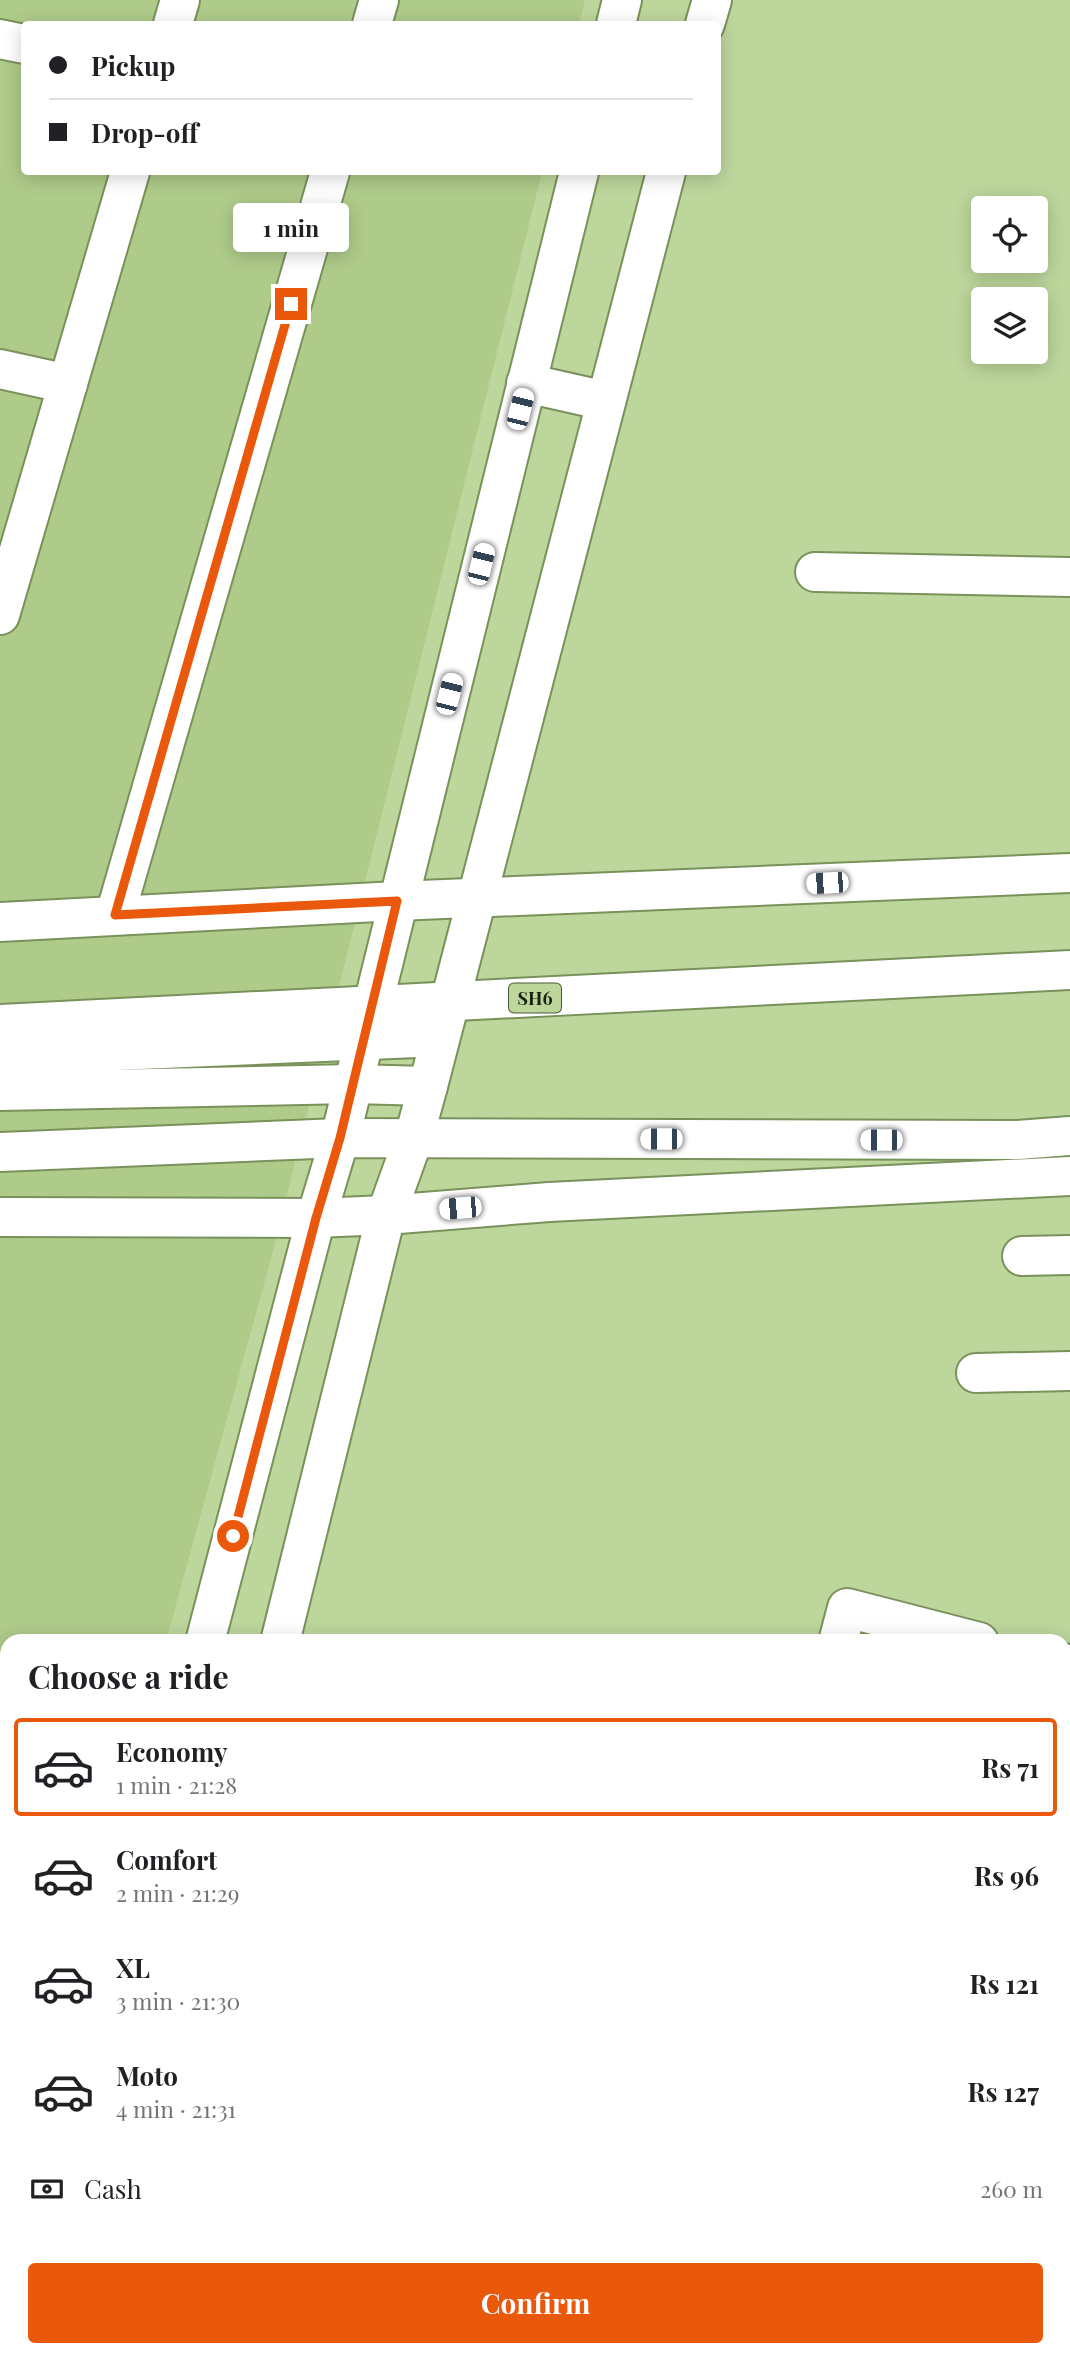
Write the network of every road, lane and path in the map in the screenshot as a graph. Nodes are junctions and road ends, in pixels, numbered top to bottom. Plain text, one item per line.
1 (180, 0) edge
2 (379, 0) edge
3 (622, 0) edge
4 (712, 0) edge
5 (174, 21) edge
6 (373, 21) edge
7 (617, 21) edge
8 (706, 21) edge
9 (0, 39) edge
10 (21, 43) edge
11 (129, 175) edge
12 (329, 175) edge
13 (578, 175) edge
14 (665, 175) edge
15 (0, 369) edge
16 (526, 383) junction
17 (68, 384) junction
18 (606, 401) junction
19 (815, 572) dead end
20 (1070, 577) edge
21 (0, 615) edge
22 (1070, 873) edge
23 (477, 898) junction
24 (397, 901) junction
25 (115, 915) junction
26 (0, 922) edge
27 (1070, 970) edge
28 (444, 1019) junction
29 (367, 1023) junction
30 (0, 1024) edge
31 (0, 1056) edge
32 (353, 1084) junction
33 (428, 1086) junction
34 (0, 1091) edge
35 (1070, 1136) edge
36 (340, 1138) junction
37 (414, 1138) junction
38 (0, 1152) edge
39 (1070, 1176) edge
40 (386, 1215) junction
41 (0, 1217) edge
42 (316, 1218) junction
43 (1070, 1255) edge
44 (1022, 1256) dead end
45 (1070, 1371) edge
46 (976, 1373) dead end
47 (207, 1634) edge
48 (282, 1634) edge
49 (840, 1634) edge
50 (948, 1634) edge

1 - 5 main road
2 - 6 main road
3 - 7 main road
4 - 8 main road
9 - 10 main road
11 - 17 main road
12 - 25 main road
13 - 16 main road
14 - 18 main road
15 - 17 main road
16 - 18 main road
16 - 24 main road
17 - 21 main road
18 - 23 main road
19 - 20 main road
22 - 23 main road
23 - 24 main road
23 - 28 main road
24 - 25 main road
24 - 29 main road
25 - 26 main road
27 - 28 main road, SH6
28 - 29 main road, SH6
28 - 33 main road
29 - 30 main road, SH6
29 - 31 main road
29 - 32 main road
32 - 33 main road
32 - 34 main road
32 - 36 main road
33 - 37 main road
35 - 37 main road
36 - 37 main road
36 - 38 main road
36 - 42 main road
37 - 40 main road
39 - 40 main road
40 - 42 main road
40 - 48 main road
41 - 42 main road
42 - 47 main road
43 - 44 main road
45 - 46 main road
49 - 50 main road

